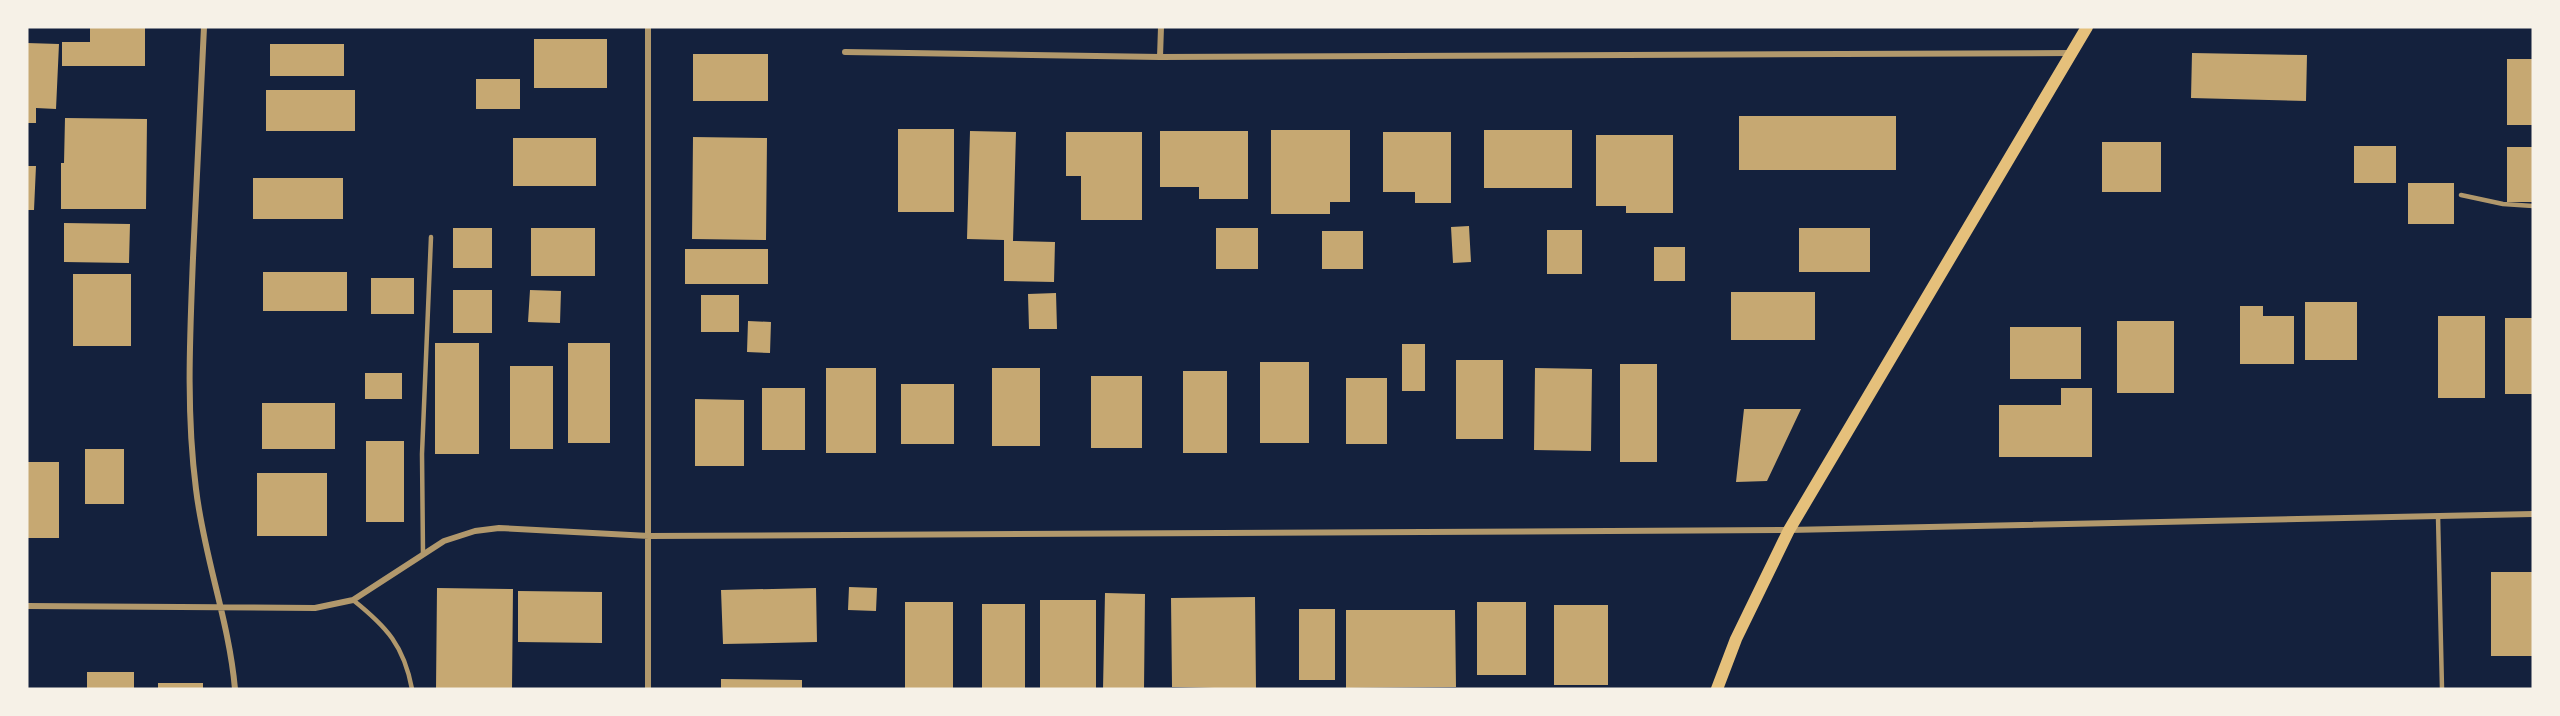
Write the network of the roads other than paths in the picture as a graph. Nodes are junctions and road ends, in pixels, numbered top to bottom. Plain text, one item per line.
1 (204, 27) edge
2 (648, 27) edge
3 (1161, 27) edge
4 (2087, 27) edge
5 (845, 52) dead end
6 (2072, 53) junction
7 (1160, 57) junction
8 (2461, 195) dead end
9 (2533, 206) edge
10 (431, 237) dead end
11 (2533, 514) edge
12 (2438, 516) junction
13 (1789, 530) junction
14 (649, 536) junction
15 (423, 554) junction
16 (353, 600) junction
17 (27, 606) edge
18 (220, 609) junction
19 (236, 689) edge
20 (412, 689) edge
21 (648, 689) edge
22 (1717, 689) edge
23 (2442, 689) edge

1 - 18 street
2 - 14 street
3 - 7 street
4 - 6 main road
5 - 7 street
6 - 7 street
6 - 13 main road
8 - 9 lane
10 - 15 lane
11 - 12 street
12 - 13 street
12 - 23 lane
13 - 14 street
13 - 22 main road
14 - 15 street
14 - 21 street
15 - 16 street
16 - 18 street
16 - 20 lane
17 - 18 street
18 - 19 street

